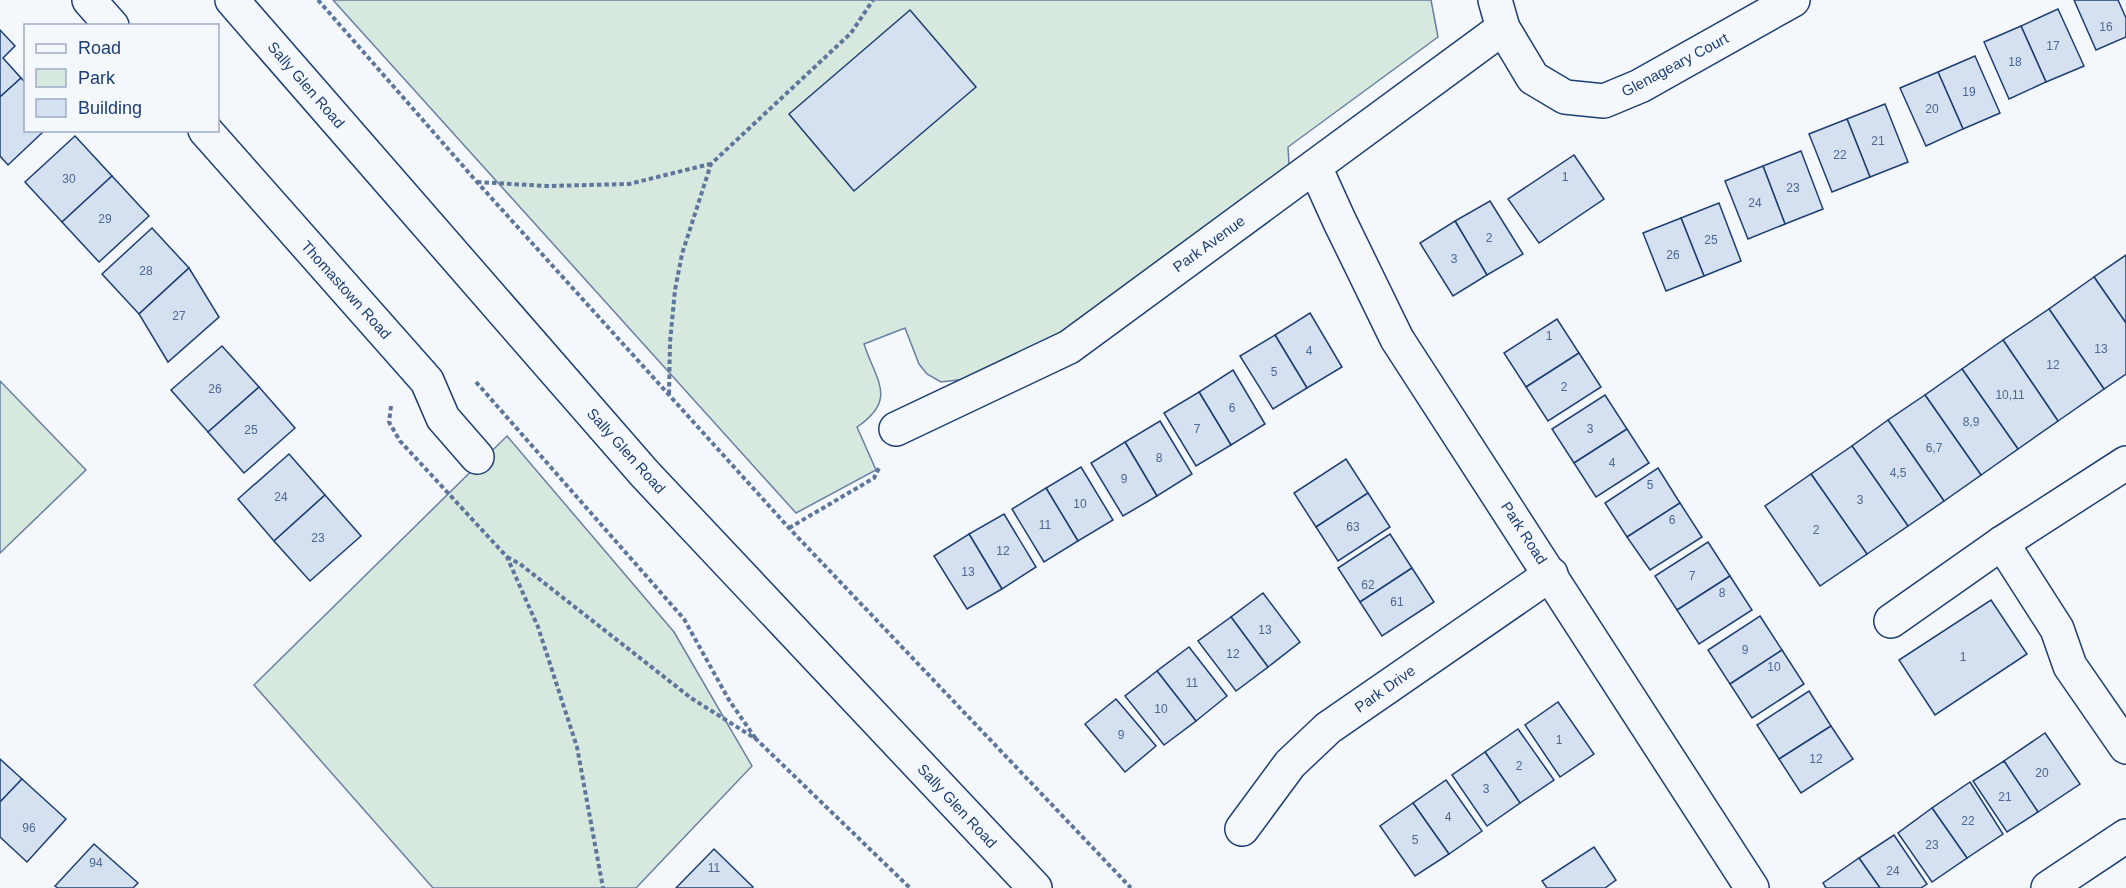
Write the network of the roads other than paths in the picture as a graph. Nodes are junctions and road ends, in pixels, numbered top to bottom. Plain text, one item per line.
1 (89, 0) edge
2 (232, 0) edge
3 (1793, 0) edge
4 (1499, 14) edge
5 (110, 24) edge
6 (207, 132) edge
7 (1315, 167) junction
8 (896, 429) road end
9 (477, 457) dead end
10 (2126, 463) edge
11 (2002, 543) junction
12 (1551, 574) junction
13 (1891, 621) dead end
14 (2126, 747) edge
15 (1242, 829) dead end
16 (2126, 836) edge
17 (1035, 888) edge
18 (1752, 888) edge
19 (2048, 888) edge

1 - 5 street
2 - 17 street, Sally Glen Road
3 - 4 street, Glenageary Court
4 - 7 street, Park Avenue
6 - 9 street, Thomastown Road
7 - 8 street, Park Avenue
7 - 12 street, Park Road
10 - 11 street
11 - 13 street
11 - 14 street
12 - 15 street, Park Drive
12 - 18 street, Park Road
16 - 19 street

